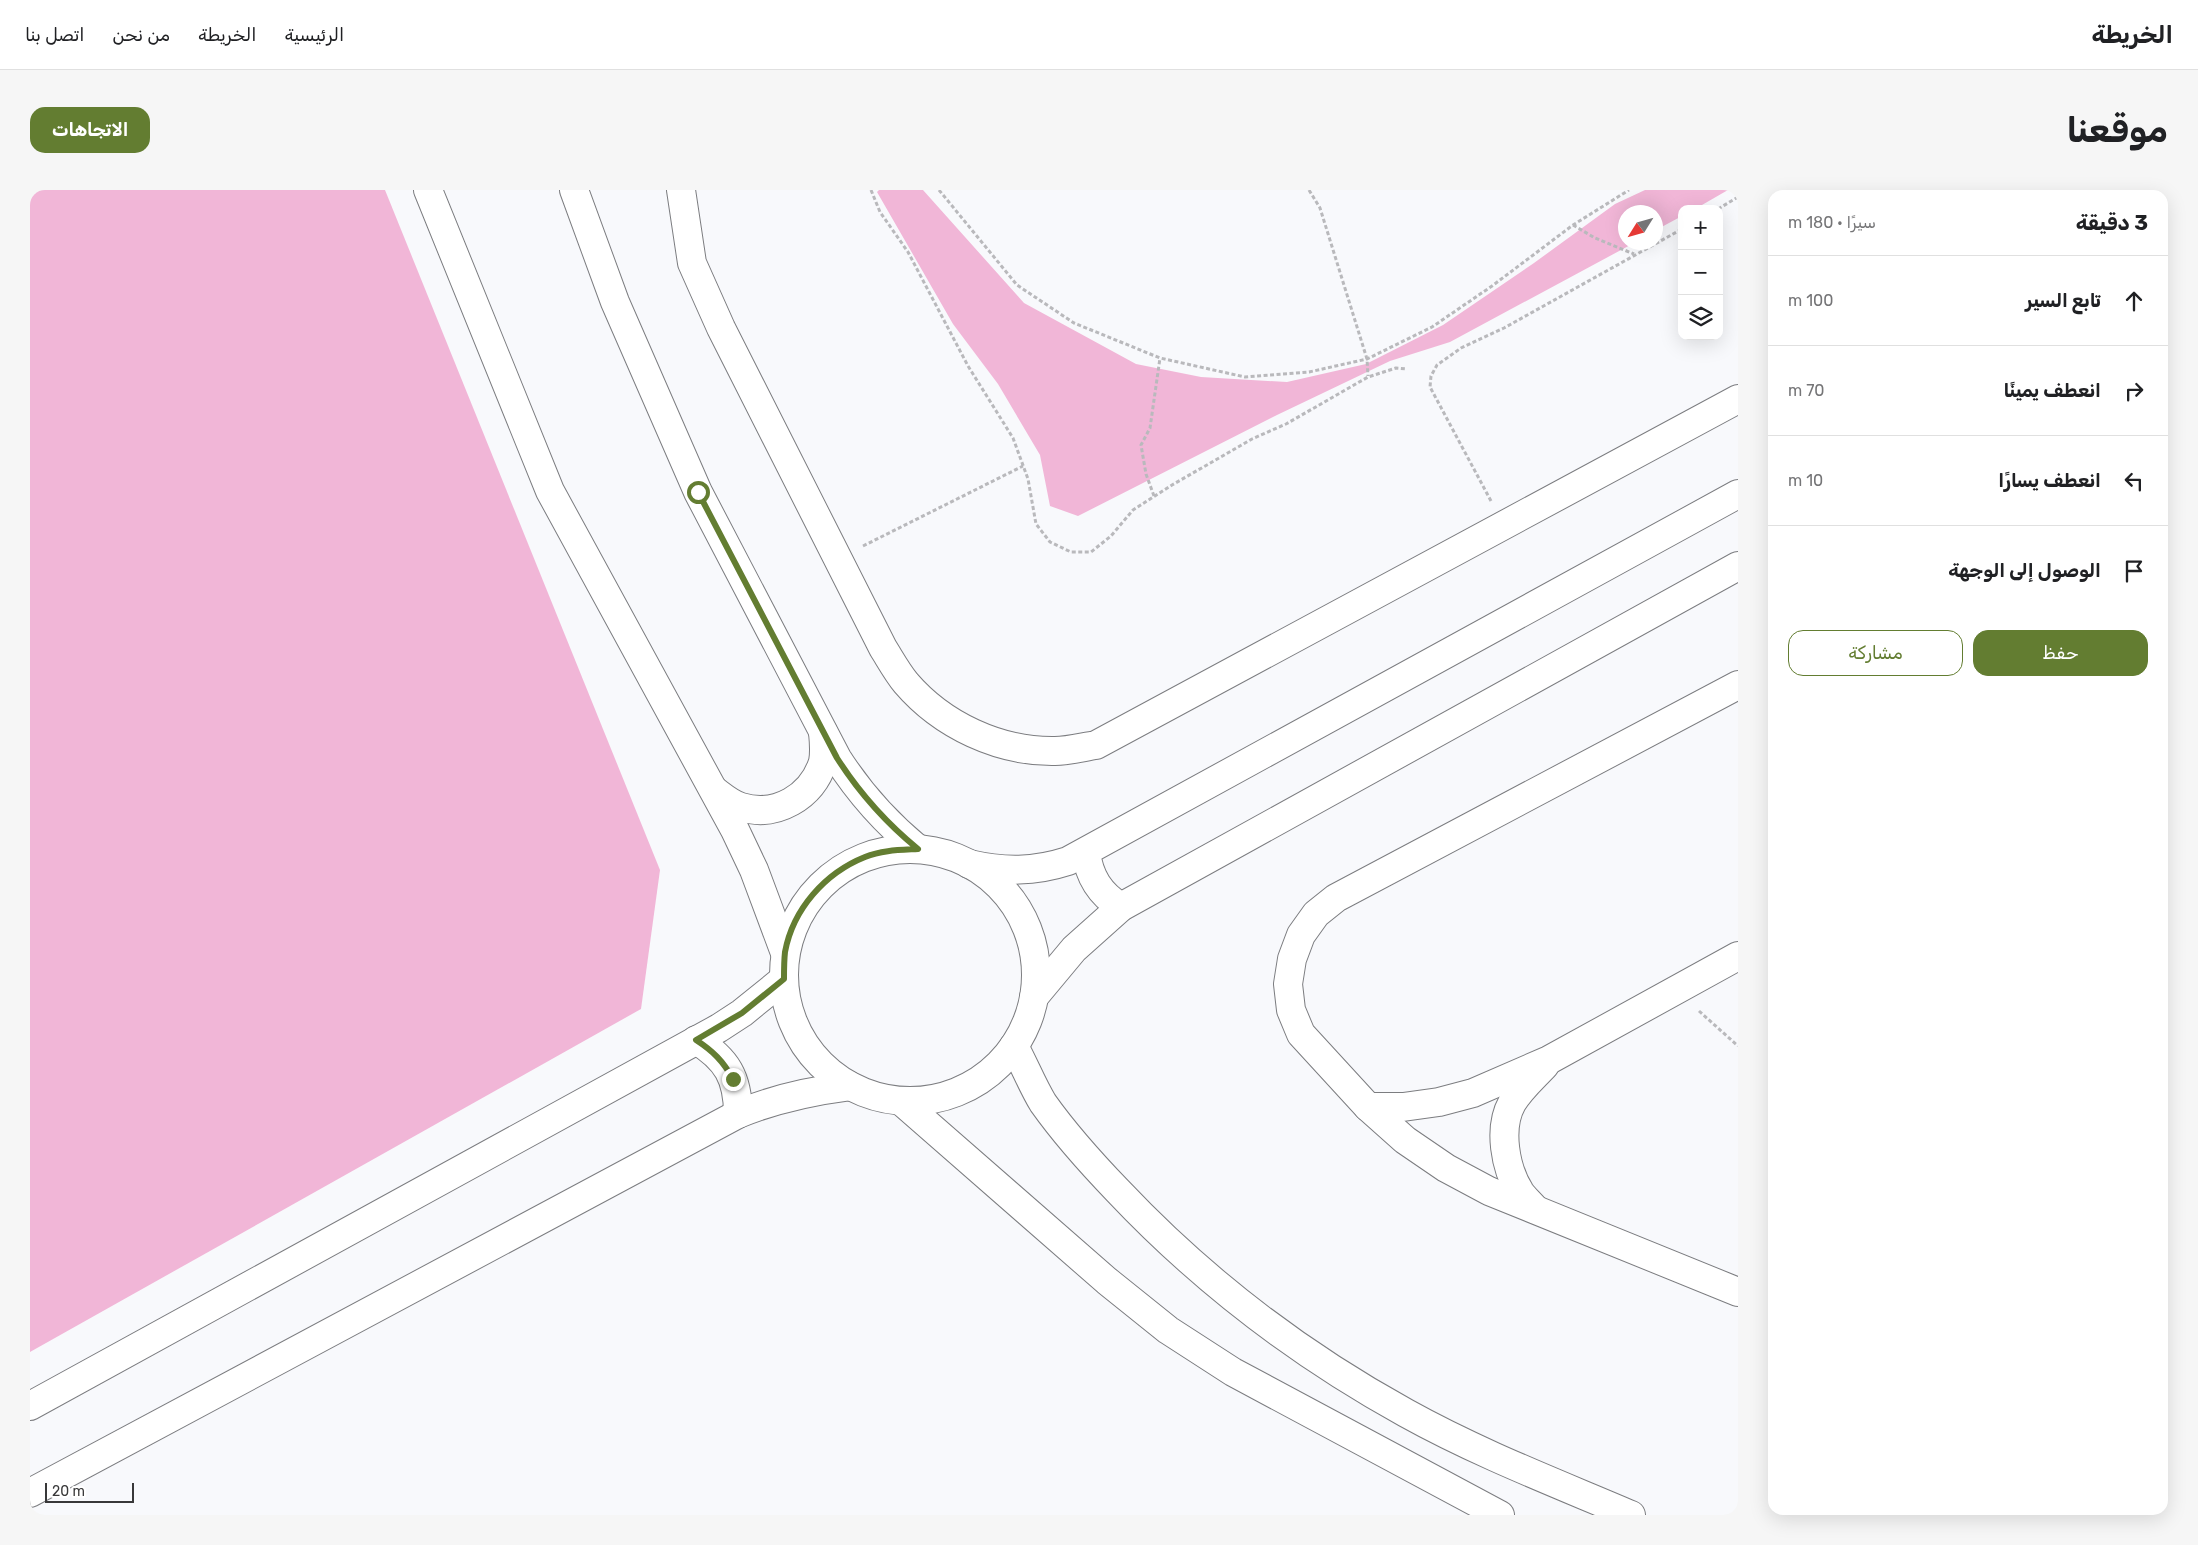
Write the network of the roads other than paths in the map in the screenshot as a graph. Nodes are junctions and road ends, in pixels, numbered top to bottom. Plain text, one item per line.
1 (428, 190) edge
2 (574, 190) edge
3 (681, 190) edge
4 (1738, 400) edge
5 (1738, 494) edge
6 (1738, 566) edge
7 (1738, 685) edge
8 (823, 730) junction
9 (715, 791) junction
10 (918, 849) junction
11 (1086, 852) junction
12 (969, 864) junction
13 (1121, 907) junction
14 (1738, 956) edge
15 (784, 966) junction
16 (1034, 997) junction
17 (696, 1040) junction
18 (1014, 1046) junction
19 (1549, 1060) junction
20 (850, 1086) junction
21 (901, 1101) junction
22 (1368, 1106) junction
23 (738, 1114) junction
24 (1535, 1209) junction
25 (1738, 1292) edge
26 (30, 1406) edge
27 (30, 1493) edge
28 (1500, 1515) edge
29 (1631, 1515) edge

1 - 9 street
2 - 8 street
3 - 4 street
5 - 11 street
6 - 13 street
7 - 22 street
8 - 9 street
8 - 10 street
9 - 15 street
10 - 12 street
10 - 15 street
11 - 12 street
11 - 13 street
12 - 16 street
13 - 16 street
14 - 19 street
15 - 17 street
15 - 20 street
16 - 18 street
17 - 23 street
17 - 26 street
18 - 21 street
18 - 29 street
19 - 22 street
19 - 24 street
20 - 21 street
20 - 23 street
21 - 28 street
22 - 24 street
23 - 27 street
24 - 25 street

